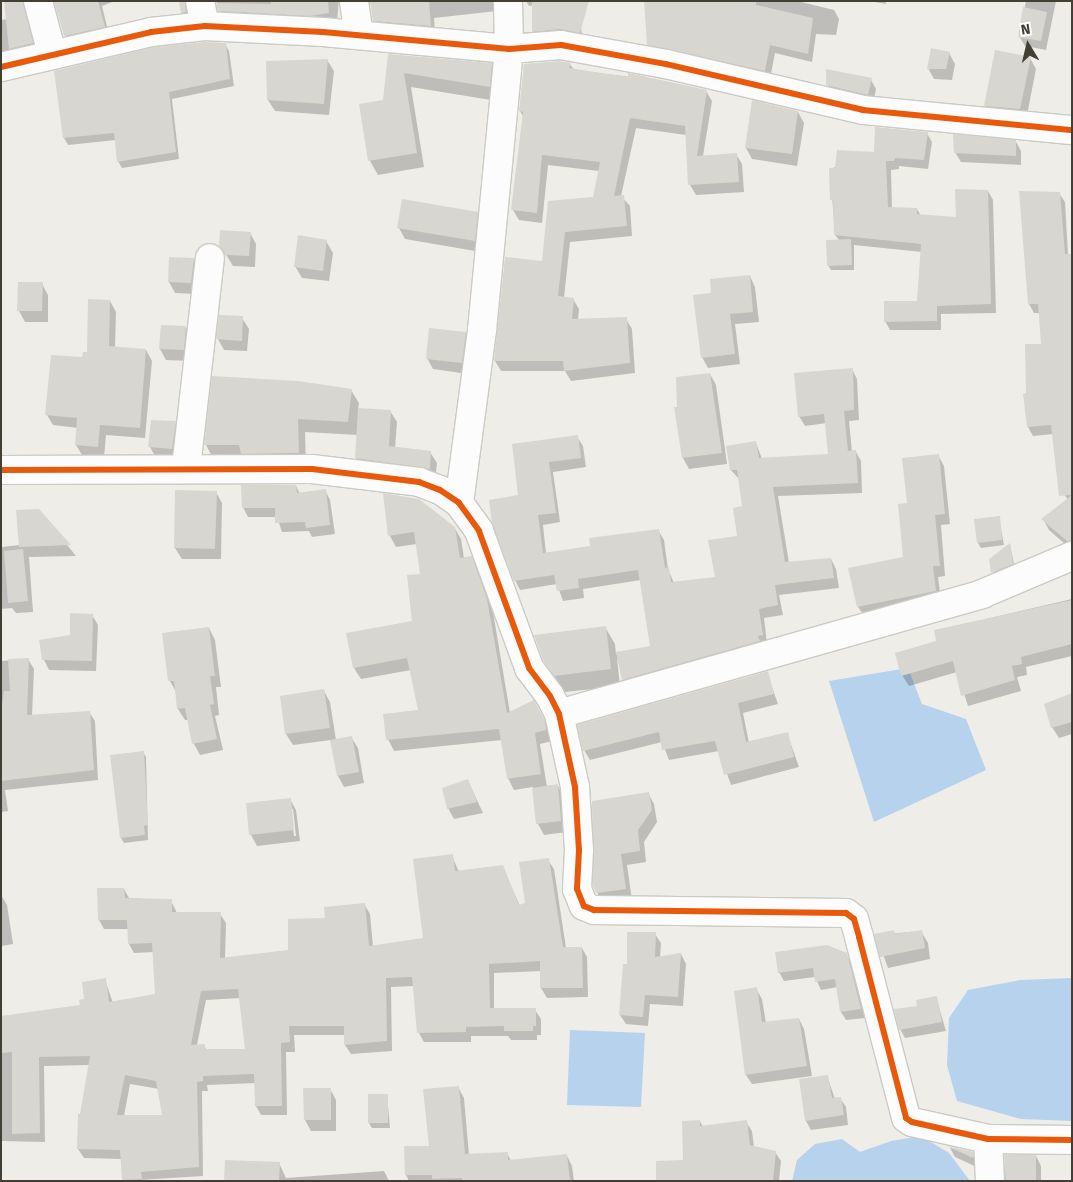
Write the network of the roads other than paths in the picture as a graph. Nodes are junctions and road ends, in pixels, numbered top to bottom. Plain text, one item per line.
1 (38, 1) edge
2 (354, 1) edge
3 (508, 1) edge
4 (202, 14) edge
5 (359, 35) junction
6 (509, 48) junction
7 (52, 54) junction
8 (1, 67) edge
9 (1072, 130) edge
10 (210, 258) dead end
11 (186, 468) junction
12 (1, 470) edge
13 (460, 503) junction
14 (1072, 556) edge
15 (559, 714) junction
16 (988, 1139) junction
17 (1072, 1140) edge
18 (990, 1181) edge

1 - 7 street
2 - 5 street
3 - 6 street
4 - 5 street
4 - 7 street
5 - 6 street
6 - 9 street
6 - 13 street
7 - 8 street
10 - 11 street
11 - 12 street
11 - 13 street
13 - 15 street
14 - 15 street
15 - 16 street
16 - 17 street
16 - 18 street

